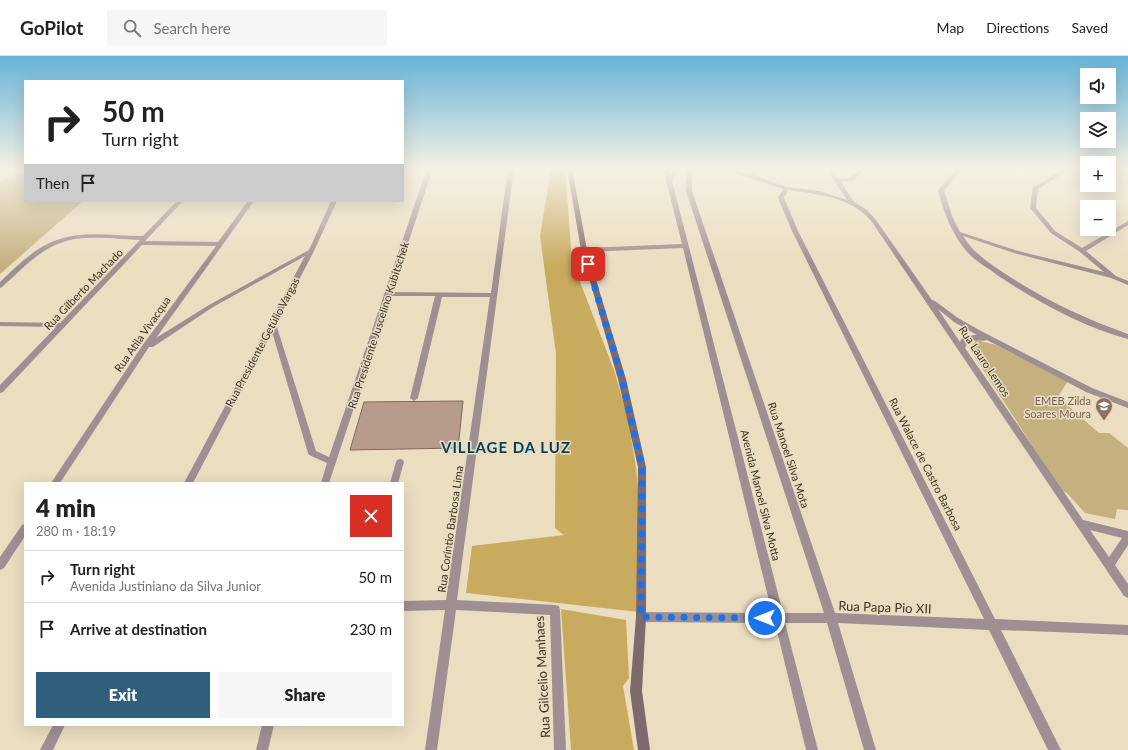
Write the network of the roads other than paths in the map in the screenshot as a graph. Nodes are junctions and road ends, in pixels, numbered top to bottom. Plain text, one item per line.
1 (419, 200) edge
2 (507, 200) edge
3 (576, 200) edge
4 (674, 200) edge
5 (692, 200) edge
6 (782, 200) edge
7 (843, 200) edge
8 (850, 200) edge
9 (943, 200) edge
10 (1034, 200) edge
11 (179, 202) edge
12 (250, 202) edge
13 (334, 202) edge
14 (852, 203) junction
15 (1128, 223) edge
16 (958, 233) junction
17 (146, 238) junction
18 (141, 243) junction
19 (220, 244) junction
20 (686, 246) junction
21 (584, 250) junction
22 (311, 251) junction
23 (1082, 251) junction
24 (1114, 276) junction
25 (1128, 282) edge
26 (0, 286) edge
27 (388, 294) junction
28 (440, 295) junction
29 (494, 295) junction
30 (927, 297) junction
31 (272, 322) junction
32 (0, 324) edge
33 (62, 325) junction
34 (1128, 337) edge
35 (999, 342) junction
36 (145, 348) junction
37 (961, 348) junction
38 (0, 390) edge
39 (414, 398) dead end
40 (1128, 405) edge
41 (333, 462) junction
42 (400, 462) dead end
43 (56, 482) edge
44 (189, 482) edge
45 (326, 482) edge
46 (394, 482) edge
47 (1080, 523) junction
48 (24, 530) edge
49 (1128, 536) edge
50 (1109, 565) junction
51 (0, 566) edge
52 (1128, 593) edge
53 (450, 605) junction
54 (404, 606) edge
55 (641, 617) junction
56 (780, 618) junction
57 (832, 618) junction
58 (993, 625) junction
59 (1128, 630) edge
60 (58, 726) edge
61 (268, 726) edge
62 (46, 750) edge
63 (262, 750) edge
64 (431, 750) edge
65 (560, 750) edge
66 (644, 750) edge
67 (812, 750) edge
68 (870, 750) edge
69 (1055, 750) edge

1 - 27 street, Rua Presidente Juscelino Kubitschek
2 - 29 street, Rua Coríntio Barbosa Lima
3 - 21 street
4 - 20 street, Avenida Manoel Silva Motta
5 - 57 street, Rua Manoel Silva Mota
6 - 58 street, Rua Walace de Castro Barbosa
7 - 14 street
8 - 14 street, Rua Lauro Lemos
9 - 16 street
10 - 23 street
11 - 17 street, Rua Gilberto Machado
12 - 19 street, Rua Atila Vivacqua
13 - 22 street, Rua Presidente Getúlio Vargas
14 - 30 street, Rua Lauro Lemos
15 - 23 street
16 - 24 street
16 - 34 street
17 - 18 street, Rua Gilberto Machado
17 - 26 street
18 - 19 street
18 - 33 street, Rua Gilberto Machado
19 - 36 street, Rua Atila Vivacqua
20 - 21 street
20 - 56 street, Avenida Manoel Silva Motta
21 - 55 street
22 - 31 street, Rua Presidente Getúlio Vargas
22 - 36 street
23 - 24 street
24 - 25 street
27 - 28 street
27 - 41 street, Rua Presidente Juscelino Kubitschek
28 - 29 street
28 - 39 street
29 - 53 street, Rua Coríntio Barbosa Lima
30 - 35 street
30 - 37 street, Rua Lauro Lemos
31 - 41 street
31 - 44 street, Rua Presidente Getúlio Vargas
32 - 33 street
33 - 38 street, Rua Gilberto Machado
35 - 37 street
35 - 40 street
36 - 43 street, Rua Atila Vivacqua
37 - 47 street, Rua Lauro Lemos
41 - 45 street, Rua Presidente Juscelino Kubitschek
42 - 46 street
47 - 49 street
47 - 50 street, Rua Lauro Lemos
48 - 51 street
49 - 50 street
50 - 52 street, Rua Lauro Lemos
53 - 54 street, Rua Gilcelio Manhaes
53 - 64 street, Rua Coríntio Barbosa Lima
53 - 65 street, Rua Gilcelio Manhaes
55 - 56 street, Rua Papa Pio XII
55 - 66 street
56 - 57 street, Rua Papa Pio XII
56 - 67 street, Avenida Manoel Silva Motta
57 - 58 street, Rua Papa Pio XII
57 - 68 street, Rua Manoel Silva Mota
58 - 59 street, Rua Papa Pio XII
58 - 69 street, Rua Walace de Castro Barbosa
60 - 62 street
61 - 63 street

